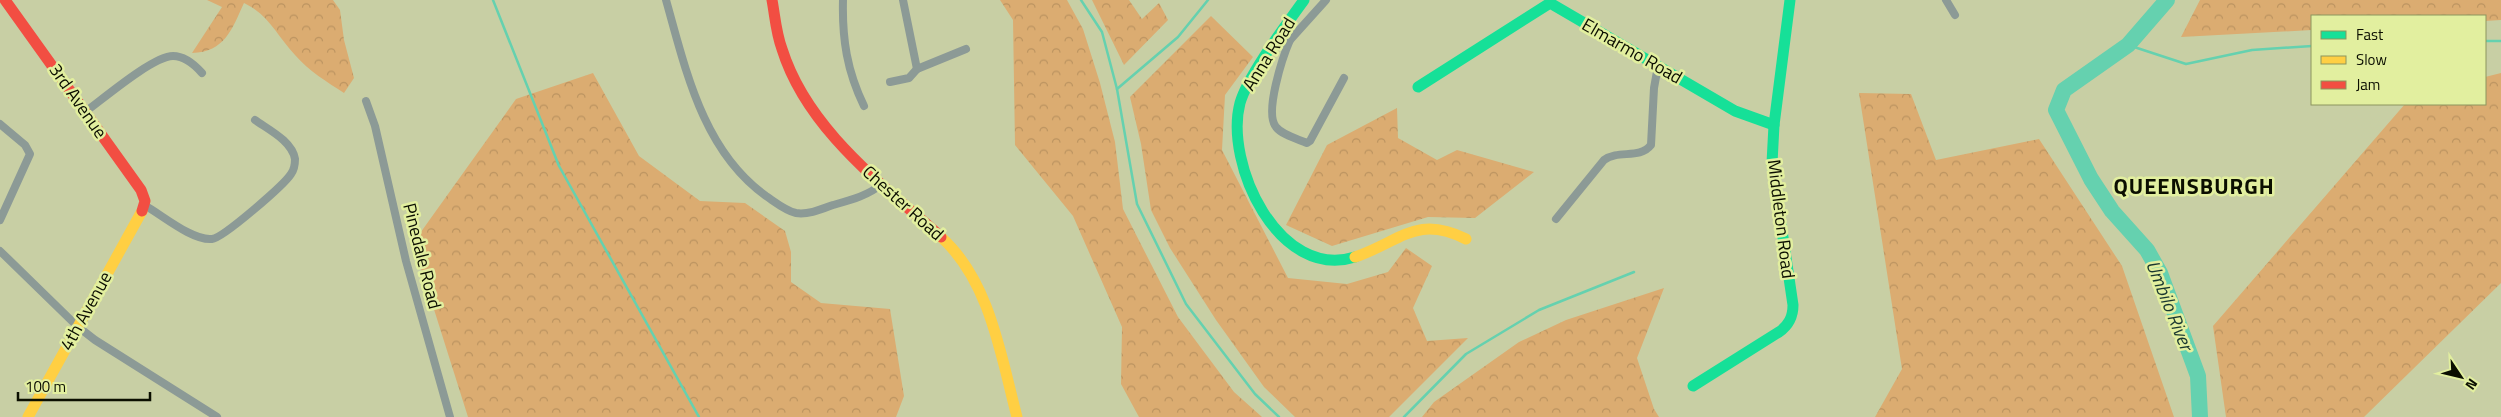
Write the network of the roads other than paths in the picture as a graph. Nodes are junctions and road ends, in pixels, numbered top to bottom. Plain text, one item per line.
1 (5, 0) edge
2 (666, 0) edge
3 (772, 0) edge
4 (843, 0) edge
5 (903, 0) edge
6 (1304, 0) edge
7 (1326, 0) edge
8 (1790, 0) edge
9 (1946, 0) edge
10 (1551, 2) edge
11 (1955, 15) dead end
12 (1286, 36) junction
13 (966, 49) dead end
14 (1658, 66) junction
15 (917, 69) junction
16 (202, 73) dead end
17 (1344, 78) dead end
18 (890, 82) dead end
19 (1418, 87) dead end
20 (366, 102) dead end
21 (864, 106) dead end
22 (85, 112) junction
23 (255, 120) dead end
24 (0, 124) edge
25 (1774, 125) junction
26 (882, 184) junction
27 (144, 205) junction
28 (1556, 219) dead end
29 (0, 220) edge
30 (1466, 239) dead end
31 (0, 251) edge
32 (77, 326) junction
33 (1693, 386) dead end
34 (28, 417) edge
35 (217, 417) edge
36 (450, 417) edge
37 (1017, 417) edge

1 - 22 street, 3rd Avenue
2 - 26 street
3 - 26 street, Chester Road
4 - 21 street
5 - 15 street
6 - 12 street, Anna Road
7 - 12 street
8 - 25 street, Middleton Road
9 - 11 street
10 - 14 street, Elmarmo Road
10 - 19 street, Elmarmo Road
12 - 17 street
12 - 30 street, Anna Road
13 - 15 street
14 - 25 street, Elmarmo Road
14 - 28 street
15 - 18 street
16 - 22 street
20 - 36 street, Pinedale Road
22 - 27 street, 3rd Avenue
23 - 27 street
24 - 29 street
25 - 33 street, Middleton Road
26 - 37 street, Chester Road
27 - 32 street, 4th Avenue
31 - 32 street
32 - 34 street, 4th Avenue
32 - 35 street

